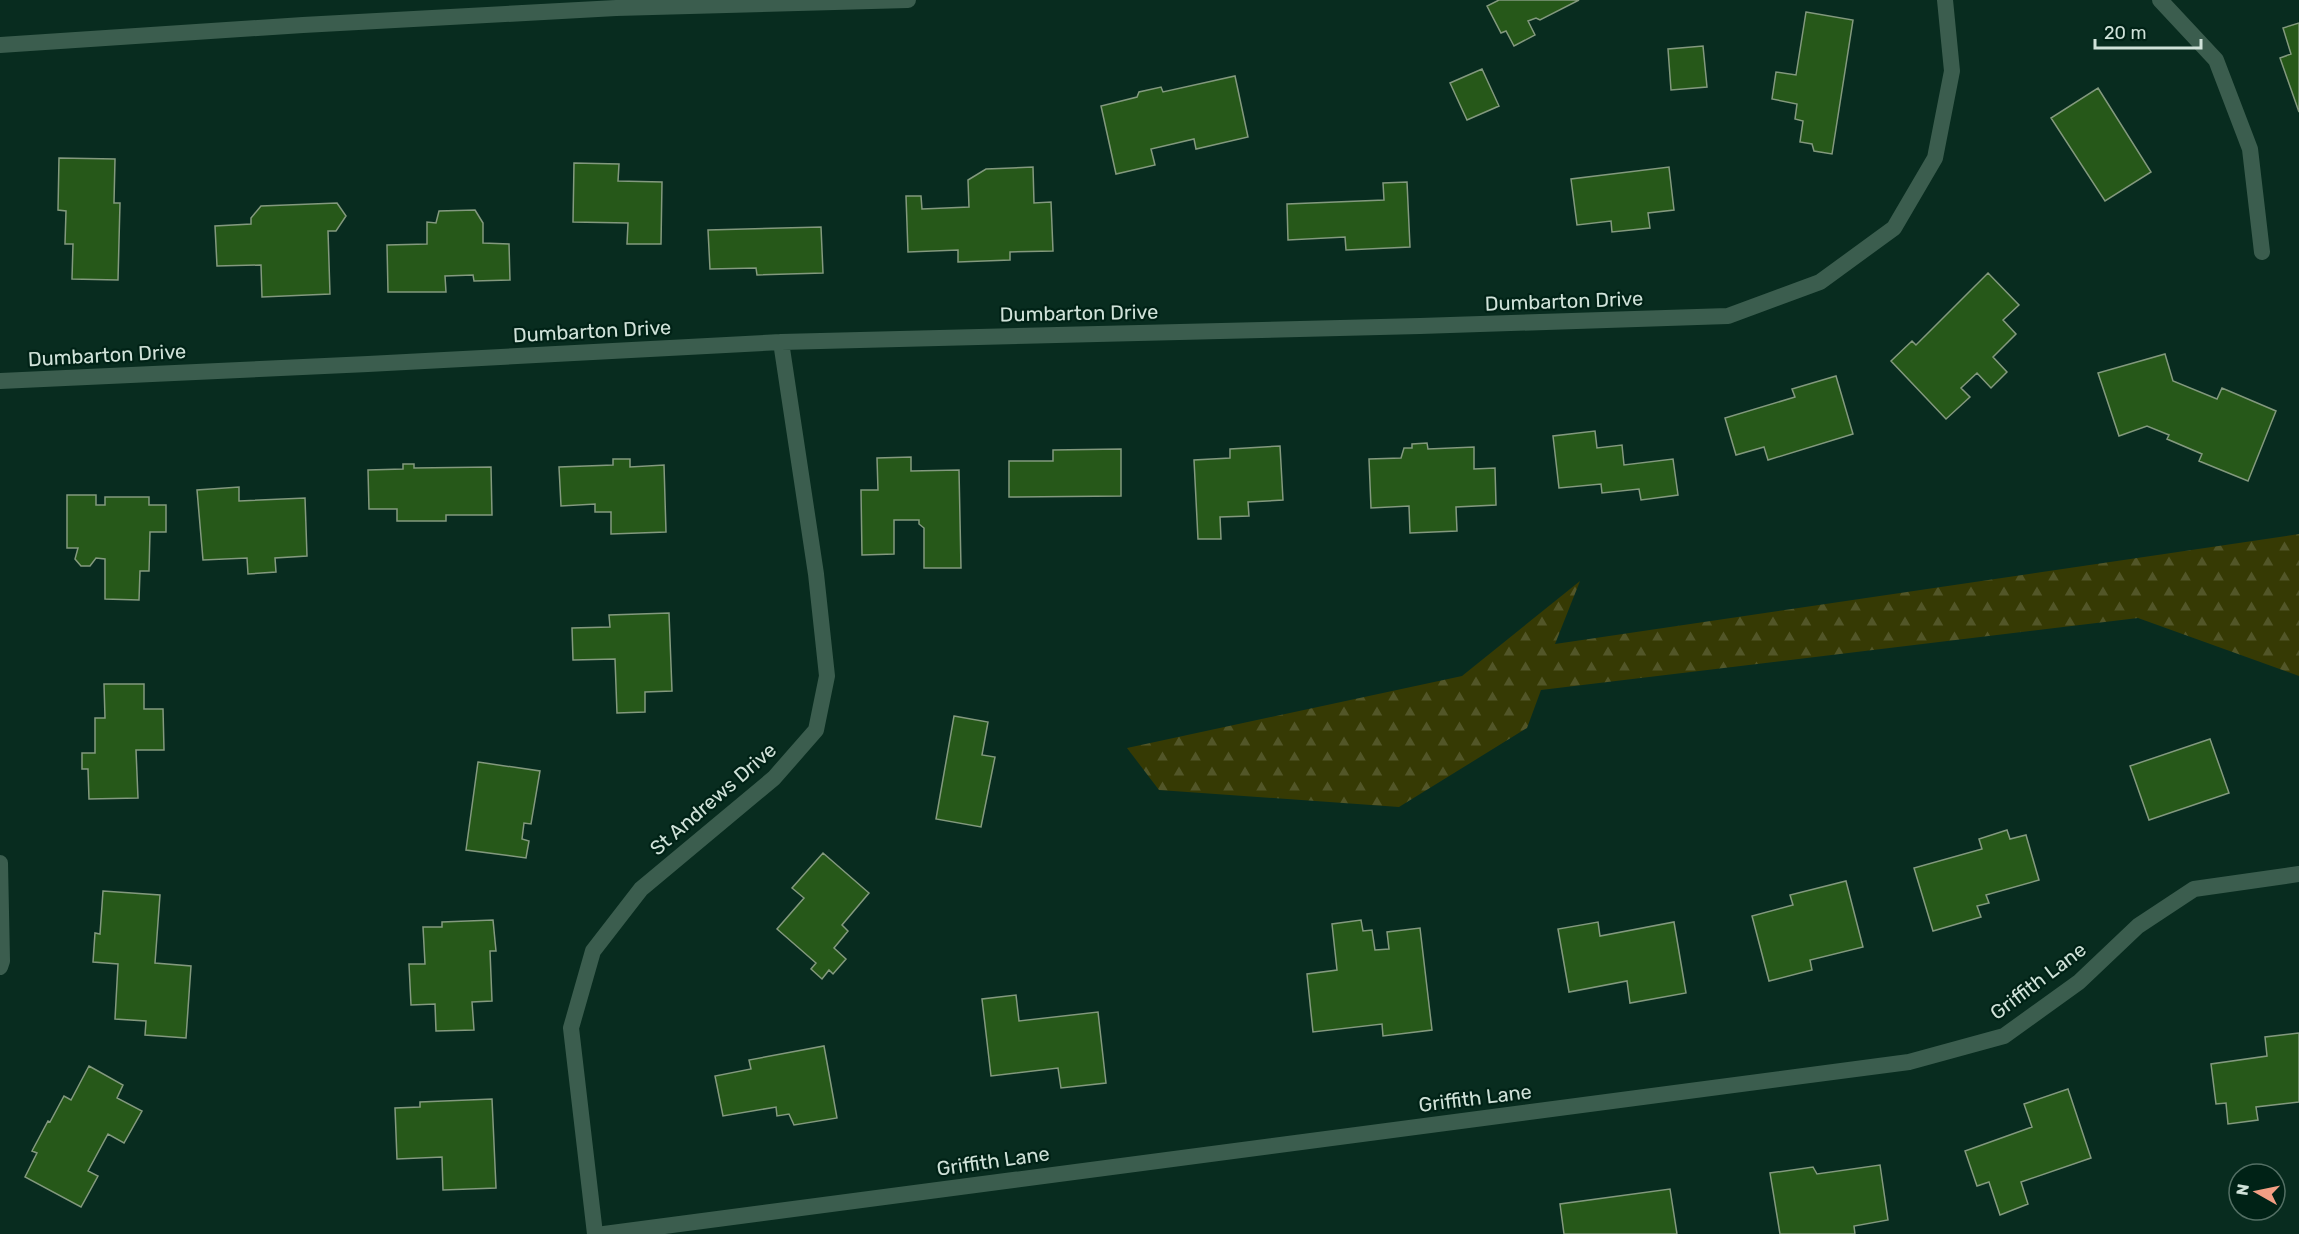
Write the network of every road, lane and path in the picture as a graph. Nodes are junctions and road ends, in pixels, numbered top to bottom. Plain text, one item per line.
1 (908, 0) edge
2 (1945, 0) edge
3 (2160, 0) edge
4 (751, 3) edge
5 (0, 45) edge
6 (2262, 252) dead end
7 (781, 342) junction
8 (0, 381) edge
9 (0, 863) edge
10 (2299, 874) edge
11 (0, 967) edge
12 (595, 1234) edge
13 (604, 1234) edge

1 - 4 street
2 - 7 street, Dumbarton Drive
3 - 6 street
4 - 5 street
7 - 8 street, Dumbarton Drive
7 - 12 street, St Andrews Drive
9 - 11 street
10 - 13 street, Griffith Lane

